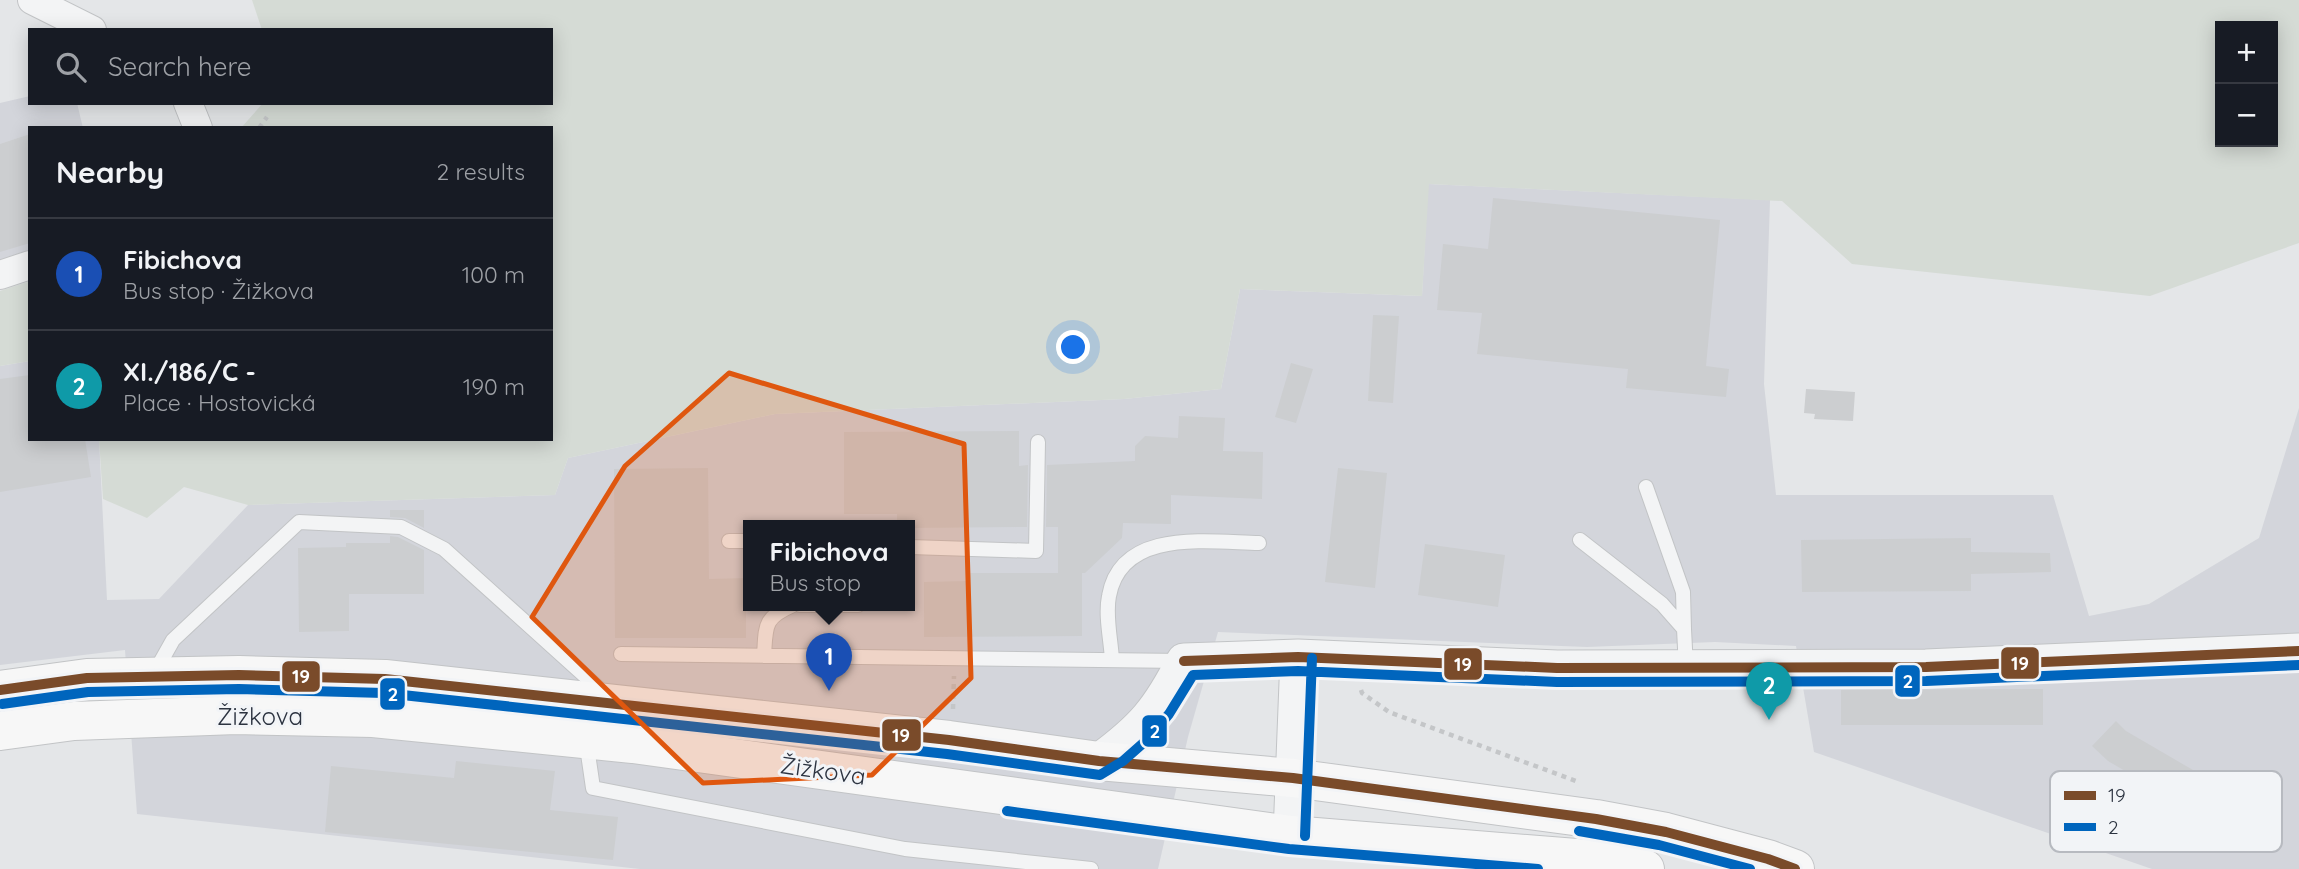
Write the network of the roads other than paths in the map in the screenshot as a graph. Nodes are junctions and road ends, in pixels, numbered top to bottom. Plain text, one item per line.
1 (32, 0) edge
2 (88, 28) edge
3 (189, 105) edge
4 (197, 126) edge
5 (28, 266) edge
6 (0, 275) edge
7 (1038, 442) dead end
8 (1646, 487) dead end
9 (1580, 540) dead end
10 (729, 541) dead end
11 (743, 541) edge
12 (1259, 543) dead end
13 (915, 547) edge
14 (778, 611) edge
15 (1684, 629) junction
16 (2299, 652) edge
17 (621, 654) dead end
18 (764, 656) junction
19 (1298, 657) junction
20 (1112, 660) junction
21 (1184, 661) junction
22 (1686, 668) junction
23 (152, 677) junction
24 (0, 690) edge
25 (615, 703) junction
26 (0, 731) edge
27 (586, 739) junction
28 (1099, 761) junction
29 (1293, 778) junction
30 (1291, 835) junction
31 (1091, 869) edge
32 (1644, 869) edge
33 (1795, 869) edge

1 - 2 street
3 - 4 street
5 - 6 street
7 - 13 lane
8 - 15 lane
9 - 15 lane
10 - 11 lane
12 - 20 lane
14 - 18 lane
15 - 22 lane
16 - 22 street
17 - 18 lane
18 - 20 lane
19 - 21 street
19 - 22 street
19 - 29 street
20 - 21 lane
21 - 28 street
23 - 24 main road, Žižkova
23 - 25 main road, Žižkova
23 - 25 lane
25 - 28 main road, Žižkova
26 - 27 main road, Žižkova
27 - 30 main road, Žižkova
27 - 31 lane
28 - 29 main road, Žižkova
29 - 30 street
29 - 33 main road, Žižkova
30 - 32 main road, Žižkova

